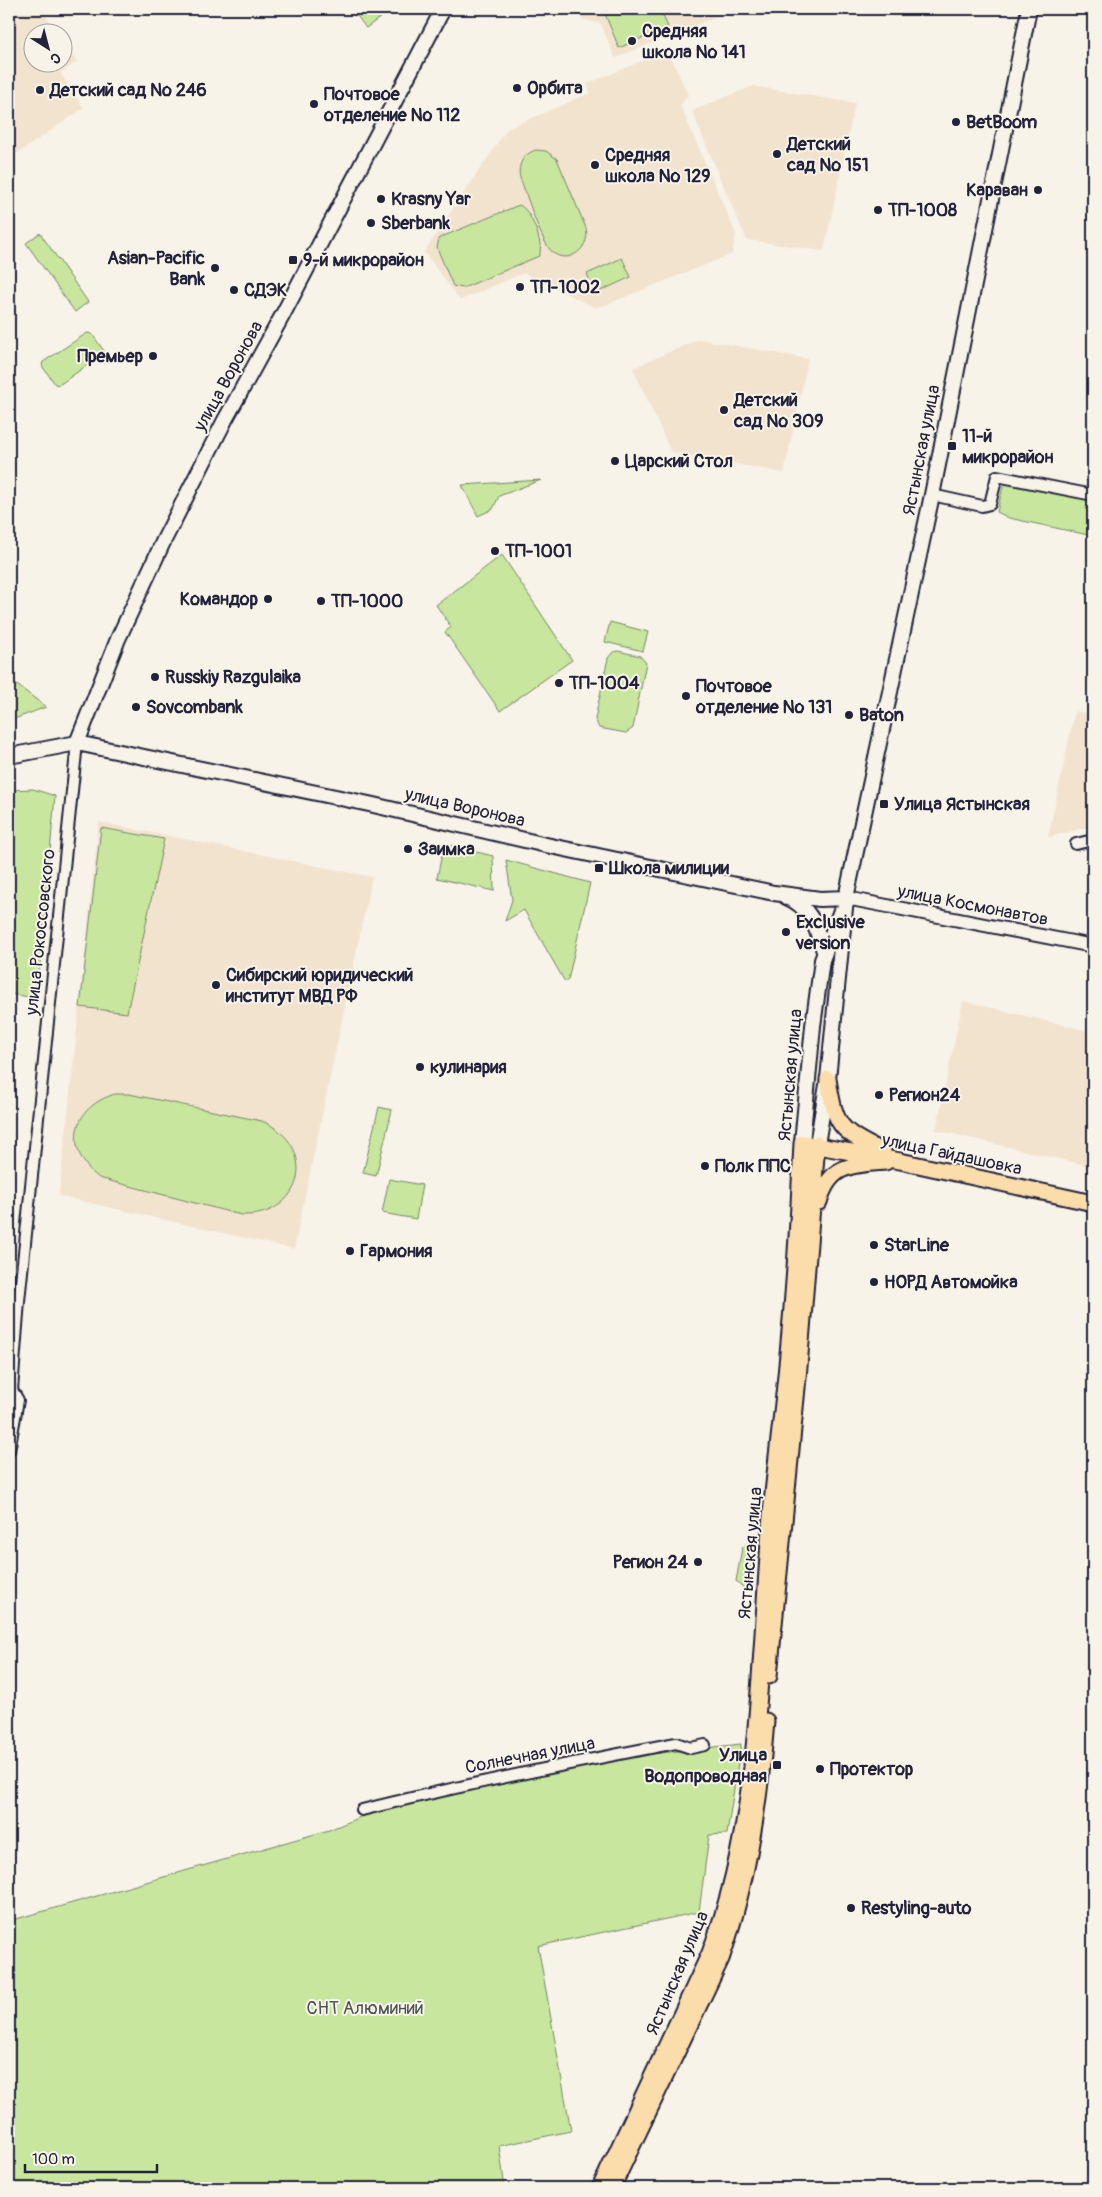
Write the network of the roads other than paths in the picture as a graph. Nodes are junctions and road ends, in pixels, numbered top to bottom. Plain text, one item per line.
1 (443, 9) edge
2 (1029, 9) edge
3 (932, 495) junction
4 (1093, 495) edge
5 (77, 743) junction
6 (9, 756) edge
7 (1093, 840) edge
8 (1076, 844) dead end
9 (774, 893) junction
10 (846, 898) junction
11 (1093, 946) edge
12 (824, 951) junction
13 (828, 1079) junction
14 (809, 1144) junction
15 (900, 1161) junction
16 (1093, 1203) edge
17 (809, 1244) junction
18 (9, 1451) edge
19 (705, 1745) dead end
20 (362, 1810) dead end
21 (600, 2188) edge
22 (612, 2188) edge

1 - 5 main road, улица Воронова
2 - 3 main road, Ястынская улица
3 - 4 street
3 - 10 main road, Ястынская улица
5 - 6 main road, улица Воронова
5 - 9 main road, улица Воронова
5 - 18 street, улица Рокоссовского
7 - 8 street
9 - 10 main road, улица Воронова
9 - 12 main road
10 - 11 street, улица Космонавтов
10 - 12 main road, Ястынская улица
10 - 13 main road, Ястынская улица
12 - 14 main road, Ястынская улица
13 - 14 main road, Ястынская улица
13 - 15 main road
14 - 15 main road, улица Гайдашовка
14 - 17 main road, Ястынская улица
14 - 21 main road, Ястынская улица
15 - 16 main road, улица Гайдашовка
15 - 17 main road
17 - 22 main road, Ястынская улица
19 - 20 street, Солнечная улица

